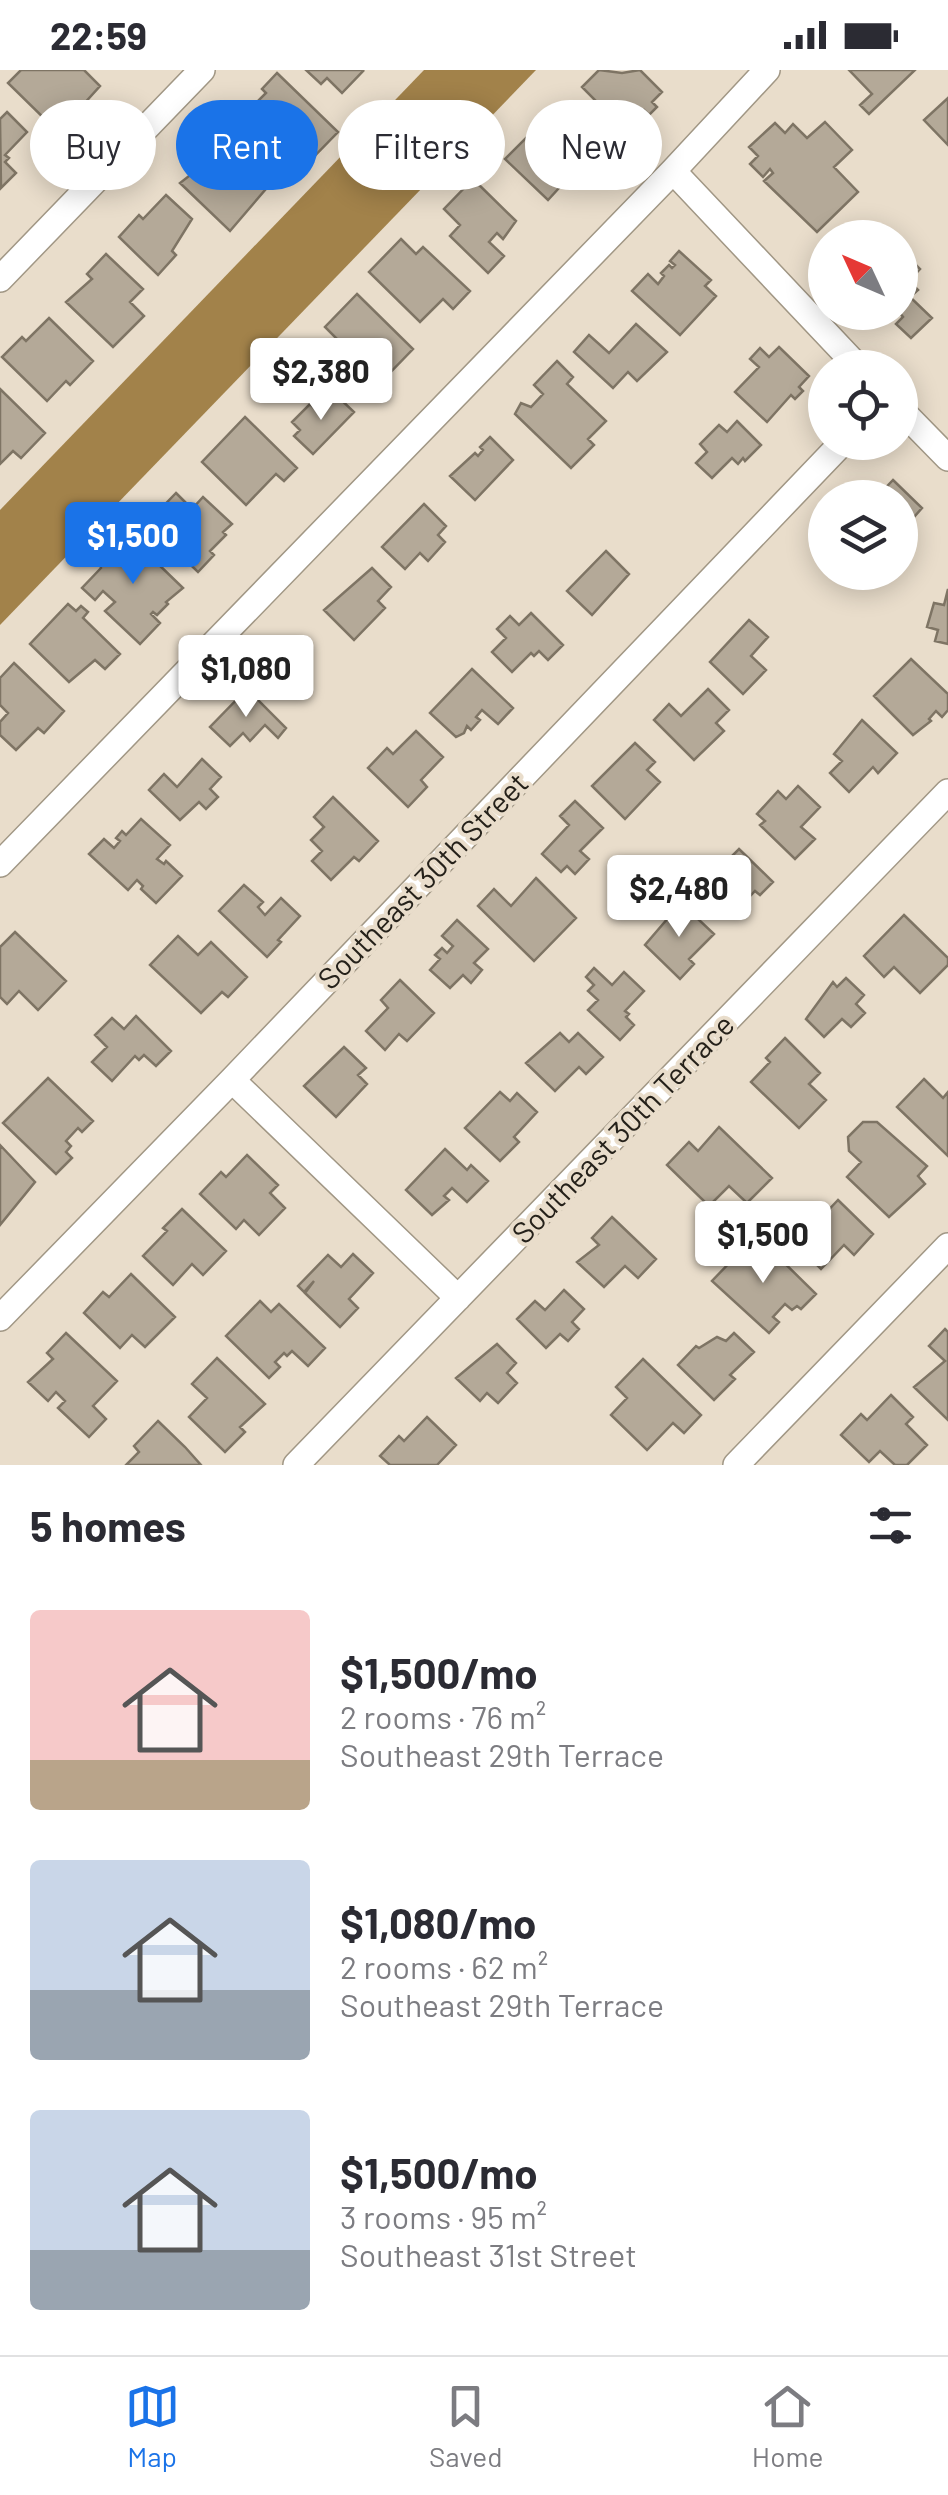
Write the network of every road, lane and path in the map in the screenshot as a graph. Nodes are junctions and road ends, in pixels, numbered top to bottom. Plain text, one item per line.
1 (202, 70) edge
2 (766, 70) edge
3 (673, 171) junction
4 (0, 279) edge
5 (842, 350) edge
6 (918, 427) edge
7 (948, 458) edge
8 (826, 460) edge
9 (948, 792) edge
10 (0, 864) edge
11 (232, 1080) junction
12 (948, 1246) edge
13 (458, 1298) junction
14 (0, 1318) edge
15 (296, 1465) edge
16 (736, 1465) edge

1 - 4 street
2 - 3 street
3 - 5 street
3 - 10 street
6 - 7 street
8 - 11 street, Southeast 30th Street
9 - 13 street, Southeast 30th Terrace
11 - 13 street
11 - 14 street, Southeast 30th Street
12 - 16 street
13 - 15 street, Southeast 30th Terrace

